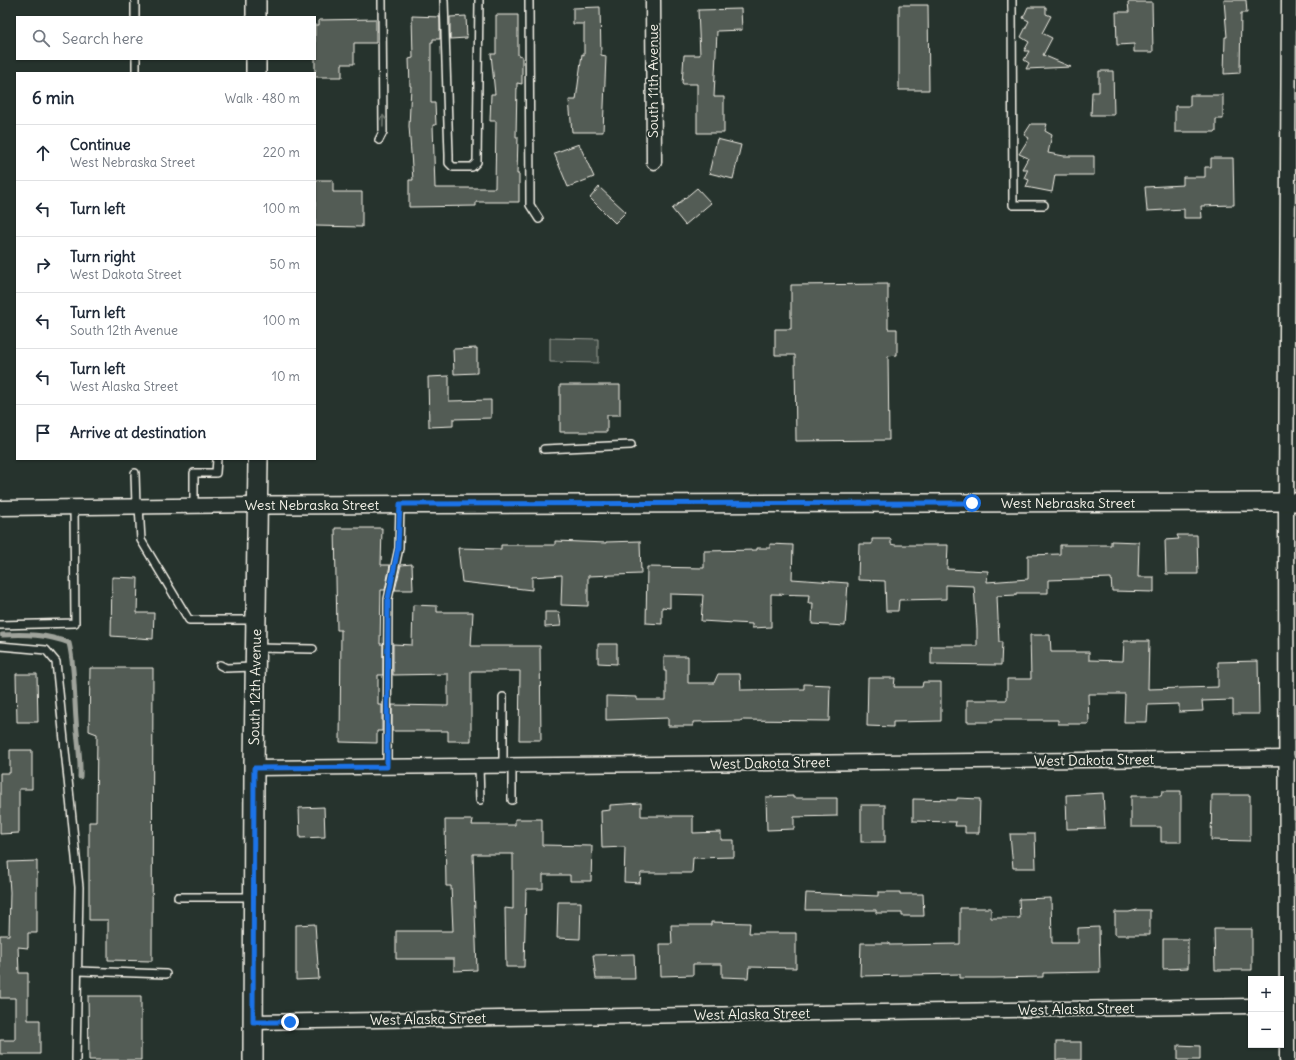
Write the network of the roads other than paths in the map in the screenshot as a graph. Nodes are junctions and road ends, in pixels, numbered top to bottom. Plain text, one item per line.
1 (135, 0) edge
2 (256, 0) edge
3 (382, 0) edge
4 (444, 0) edge
5 (479, 0) edge
6 (529, 0) edge
7 (653, 0) edge
8 (1012, 0) edge
9 (1289, 0) edge
10 (135, 16) edge
11 (256, 16) edge
12 (136, 60) edge
13 (256, 60) edge
14 (136, 72) edge
15 (256, 72) edge
16 (1293, 81) edge
17 (379, 140) dead end
18 (654, 162) dead end
19 (1292, 183) edge
20 (1044, 205) dead end
21 (539, 219) dead end
22 (1292, 283) edge
23 (1292, 392) edge
24 (631, 444) dead end
25 (544, 449) dead end
26 (217, 460) edge
27 (258, 460) edge
28 (135, 473) dead end
29 (1291, 502) edge
30 (400, 504) junction
31 (258, 505) junction
32 (137, 506) junction
33 (194, 506) junction
34 (74, 507) junction
35 (0, 508) edge
36 (256, 620) junction
37 (0, 625) edge
38 (0, 646) edge
39 (313, 649) dead end
40 (255, 657) junction
41 (220, 665) dead end
42 (503, 698) dead end
43 (1287, 758) junction
44 (479, 766) junction
45 (508, 766) junction
46 (387, 767) junction
47 (254, 768) junction
48 (480, 800) dead end
49 (512, 800) dead end
50 (178, 897) dead end
51 (253, 897) junction
52 (78, 971) junction
53 (166, 974) dead end
54 (1284, 1005) edge
55 (1248, 1006) edge
56 (253, 1022) junction
57 (76, 1060) edge
58 (253, 1060) edge
59 (1286, 1060) edge

1 - 10 lane
2 - 11 main road
17 -> 3 lane
4 - 5 lane
6 - 21 lane
7 - 18 street, South 11th Avenue
8 - 20 lane
9 - 16 street
12 - 14 lane
13 - 15 main road
16 - 19 street
19 - 22 street
22 - 23 street
23 - 29 street
24 - 25 lane
26 - 33 lane
27 - 31 main road, South 12th Avenue
28 - 32 lane
29 - 30 street, West Nebraska Street
29 - 43 street
30 - 31 street, West Nebraska Street
30 - 46 lane
31 - 33 street, West Nebraska Street
31 - 36 main road, South 12th Avenue
32 - 33 street, West Nebraska Street
32 - 34 street, West Nebraska Street
32 - 36 lane
34 - 35 street, West Nebraska Street
34 - 37 lane
36 - 40 main road, South 12th Avenue
38 - 52 lane
39 - 40 lane
40 - 41 lane
40 - 47 main road, South 12th Avenue
42 - 45 lane
43 - 45 street, West Dakota Street
43 - 54 street
44 - 45 street, West Dakota Street
44 - 46 street, West Dakota Street
44 - 48 lane
45 - 49 lane
46 - 47 street, West Dakota Street
47 - 51 main road, South 12th Avenue
50 - 51 lane
51 - 56 main road, South 12th Avenue
52 - 53 lane
52 - 57 lane
54 - 59 street
55 - 56 street, West Alaska Street
56 - 58 main road, South 12th Avenue

